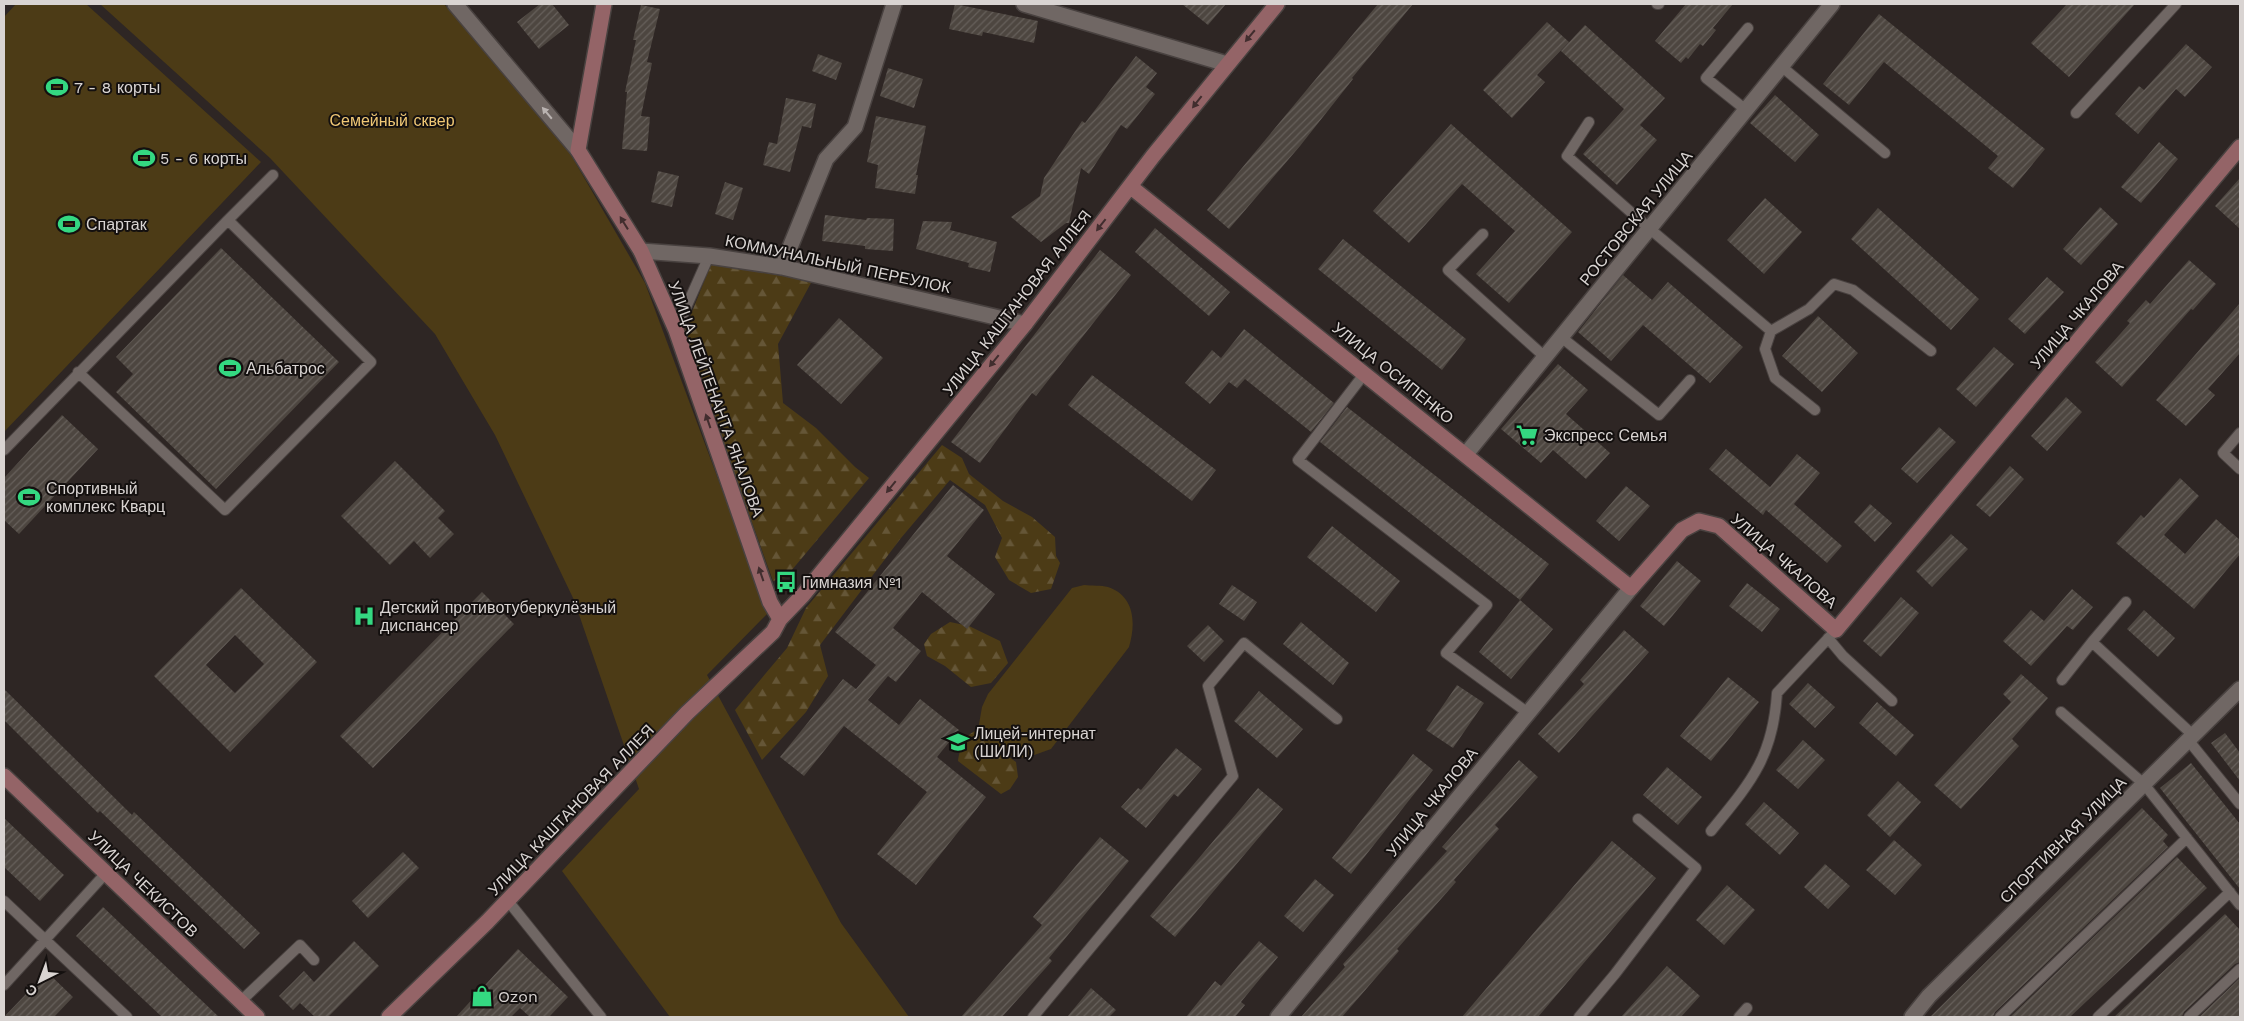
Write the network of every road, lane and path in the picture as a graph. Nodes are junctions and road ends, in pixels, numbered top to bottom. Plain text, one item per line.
1 (455, 4) edge
2 (604, 4) edge
3 (894, 4) edge
4 (1024, 4) edge
5 (1277, 4) edge
6 (1832, 4) edge
7 (2176, 4) edge
8 (1748, 28) dead end
9 (1227, 64) junction
10 (1782, 66) junction
11 (1746, 110) junction
12 (2076, 112) dead end
13 (1589, 122) dead end
14 (2240, 147) edge
15 (578, 150) junction
16 (1886, 153) dead end
17 (273, 174) dead end
18 (1131, 187) junction
19 (228, 220) junction
20 (1650, 229) junction
21 (1483, 234) dead end
22 (641, 251) junction
23 (708, 256) junction
24 (782, 267) junction
25 (1025, 324) junction
26 (676, 330) junction
27 (1771, 331) junction
28 (1562, 337) junction
29 (1931, 351) dead end
30 (1545, 357) junction
31 (78, 372) junction
32 (1365, 373) junction
33 (1690, 380) dead end
34 (1815, 410) dead end
35 (2240, 434) edge
36 (4, 450) edge
37 (1466, 454) junction
38 (2240, 469) edge
39 (1631, 588) junction
40 (2126, 602) dead end
41 (778, 622) junction
42 (1832, 634) junction
43 (2092, 642) junction
44 (2062, 680) dead end
45 (2240, 689) edge
46 (1892, 701) dead end
47 (2061, 712) dead end
48 (1528, 714) junction
49 (1337, 719) dead end
50 (2191, 738) junction
51 (4, 776) edge
52 (2144, 784) junction
53 (2240, 804) edge
54 (1638, 819) dead end
55 (1711, 831) dead end
56 (2187, 838) junction
57 (106, 873) junction
58 (2230, 892) junction
59 (4, 901) edge
60 (508, 901) junction
61 (2240, 905) edge
62 (45, 940) junction
63 (314, 960) dead end
64 (2240, 969) edge
65 (4, 985) edge
66 (240, 1001) junction
67 (1747, 1008) dead end
68 (128, 1017) edge
69 (257, 1017) edge
70 (389, 1017) edge
71 (602, 1017) edge
72 (1033, 1017) edge
73 (1278, 1017) edge
74 (1579, 1017) edge
75 (1739, 1017) edge
76 (1912, 1017) edge
77 (2000, 1017) edge
78 (2098, 1017) edge
79 (2189, 1017) edge

15 -> 1 street, УЛИЦА ЛЕЙТЕНАНТА ЯНАЛОВА
2 - 15 street
3 - 24 street
4 - 9 street
5 -> 9 street, УЛИЦА КАШТАНОВАЯ АЛЛЕЯ
6 - 10 street, РОСТОВСКАЯ УЛИЦА
7 - 12 lane
8 - 11 lane
9 -> 18 street, УЛИЦА КАШТАНОВАЯ АЛЛЕЯ
10 - 11 street, РОСТОВСКАЯ УЛИЦА
10 - 16 lane
11 - 20 street, РОСТОВСКАЯ УЛИЦА
13 - 20 lane
14 - 42 street, УЛИЦА ЧКАЛОВА
22 -> 15 street, УЛИЦА ЛЕЙТЕНАНТА ЯНАЛОВА
17 - 19 lane
18 -> 25 street, УЛИЦА КАШТАНОВАЯ АЛЛЕЯ
18 - 32 street, УЛИЦА ОСИПЕНКО
19 - 31 lane
19 - 31 lane
20 - 27 lane
20 - 28 street, РОСТОВСКАЯ УЛИЦА
21 - 30 lane
22 - 23 street, КОММУНАЛЬНЫЙ ПЕРЕУЛОК
22 - 26 street, УЛИЦА ЛЕЙТЕНАНТА ЯНАЛОВА
23 - 24 street, КОММУНАЛЬНЫЙ ПЕРЕУЛОК
23 - 26 lane
24 - 25 street, КОММУНАЛЬНЫЙ ПЕРЕУЛОК
25 -> 41 street, УЛИЦА КАШТАНОВАЯ АЛЛЕЯ
41 -> 26 street, УЛИЦА ЛЕЙТЕНАНТА ЯНАЛОВА
27 - 29 lane
27 - 34 lane
28 - 30 street, РОСТОВСКАЯ УЛИЦА
28 - 33 lane
30 - 37 street, РОСТОВСКАЯ УЛИЦА
31 - 36 lane
32 - 37 street, УЛИЦА ОСИПЕНКО
32 - 48 lane
35 - 38 lane
37 - 39 street, УЛИЦА ОСИПЕНКО
39 - 42 street, УЛИЦА ЧКАЛОВА
39 - 48 street, УЛИЦА ЧКАЛОВА
40 - 43 lane
41 - 60 street, УЛИЦА КАШТАНОВАЯ АЛЛЕЯ
42 - 46 lane
42 - 55 lane
43 - 44 lane
43 - 50 lane
45 - 50 street, СПОРТИВНАЯ УЛИЦА
47 - 52 lane
48 - 73 street, УЛИЦА ЧКАЛОВА
49 - 72 lane
50 - 52 street, СПОРТИВНАЯ УЛИЦА
50 - 53 lane
51 - 57 street, УЛИЦА ЧЕКИСТОВ
52 - 56 lane
52 - 76 street, СПОРТИВНАЯ УЛИЦА
54 - 74 lane
56 - 58 lane
56 - 77 lane
57 - 62 lane
57 - 66 street, УЛИЦА ЧЕКИСТОВ
58 - 61 lane
58 - 78 lane
59 - 62 lane
60 - 70 street, УЛИЦА КАШТАНОВАЯ АЛЛЕЯ
60 - 71 lane
62 - 65 lane
62 - 68 lane
63 - 66 lane
64 - 79 lane
66 - 69 street, УЛИЦА ЧЕКИСТОВ
67 - 75 lane

